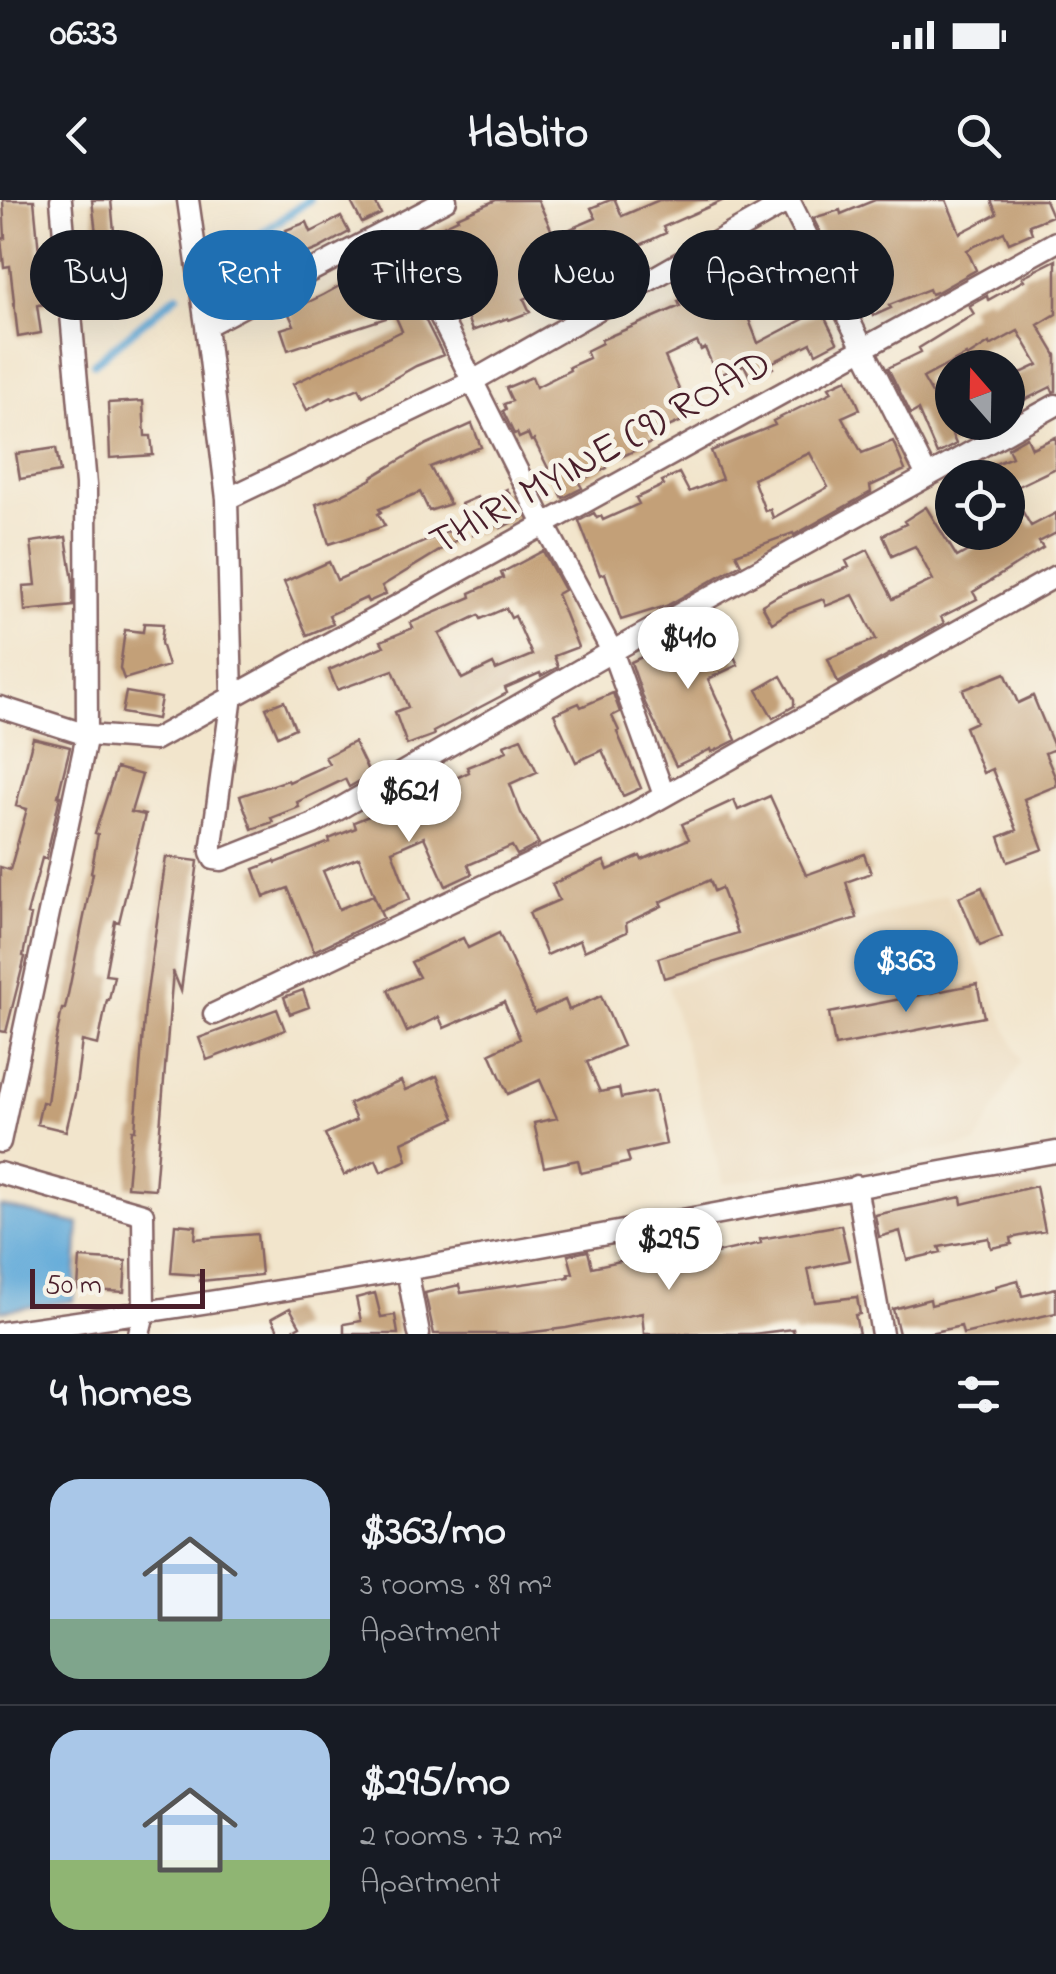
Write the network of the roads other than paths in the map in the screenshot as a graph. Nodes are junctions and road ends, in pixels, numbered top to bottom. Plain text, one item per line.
1 (61, 200) edge
2 (188, 200) edge
3 (446, 200) edge
4 (789, 200) edge
5 (396, 228) junction
6 (1056, 242) edge
7 (206, 326) junction
8 (863, 348) junction
9 (471, 382) junction
10 (1056, 405) edge
11 (927, 476) junction
12 (227, 499) junction
13 (544, 524) junction
14 (1056, 576) edge
15 (612, 652) junction
16 (232, 696) junction
17 (0, 707) edge
18 (87, 735) junction
19 (664, 795) junction
20 (214, 1014) dead end
21 (0, 1142) edge
22 (1056, 1152) edge
23 (0, 1172) edge
24 (856, 1186) junction
25 (406, 1270) junction
26 (144, 1312) junction
27 (0, 1333) edge
28 (139, 1334) edge
29 (419, 1334) edge
30 (882, 1334) edge

1 - 18 street
2 - 7 street
3 - 5 street
4 - 8 street
4 - 9 street
5 - 7 street
5 - 9 street
6 - 8 street, THIRI MYINE (9) ROAD
7 - 12 street
8 - 11 street
8 - 13 street, THIRI MYINE (9) ROAD
9 - 12 street
9 - 13 street
10 - 11 street
11 - 15 street
12 - 16 street
13 - 15 street
13 - 16 street, THIRI MYINE (9) ROAD
14 - 19 street
15 - 16 street
15 - 19 street
16 - 18 street, THIRI MYINE (9) ROAD
17 - 18 street, THIRI MYINE (9) ROAD
18 - 21 street
19 - 20 street
22 - 24 street
23 - 26 street
24 - 25 street
24 - 30 street
25 - 26 street
25 - 29 street
26 - 27 street
26 - 28 street

